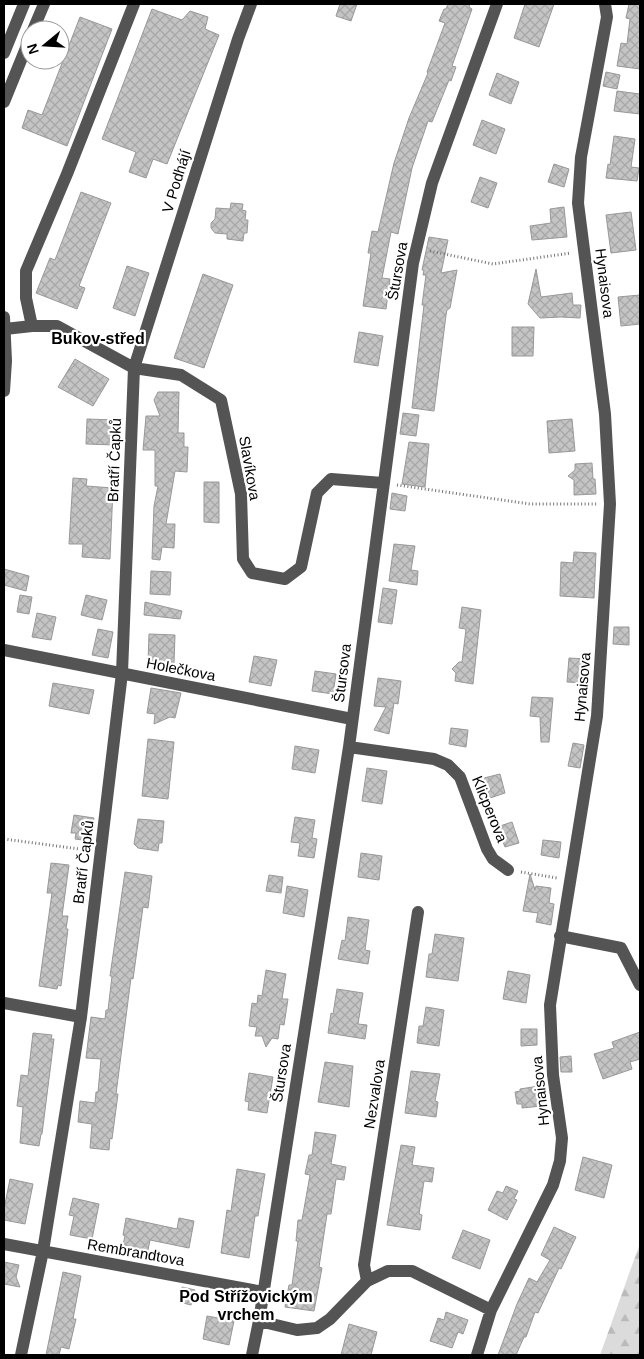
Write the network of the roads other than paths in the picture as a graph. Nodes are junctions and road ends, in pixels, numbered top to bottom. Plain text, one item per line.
1 (24, 4) edge
2 (44, 4) edge
3 (134, 4) edge
4 (251, 4) edge
5 (497, 4) edge
6 (605, 4) edge
7 (37, 20) edge
8 (4, 53) edge
9 (20, 63) edge
10 (4, 102) edge
11 (4, 323) edge
12 (32, 326) junction
13 (134, 368) junction
14 (4, 391) edge
15 (383, 483) junction
16 (4, 650) edge
17 (122, 673) junction
18 (352, 720) junction
19 (349, 747) junction
20 (508, 870) road end
21 (418, 912) dead end
22 (560, 936) junction
23 (640, 985) edge
24 (4, 1003) edge
25 (81, 1017) junction
26 (4, 1244) edge
27 (43, 1251) junction
28 (367, 1281) junction
29 (263, 1292) junction
30 (491, 1310) junction
31 (259, 1321) junction
32 (21, 1355) edge
33 (252, 1355) edge
34 (477, 1355) edge

1 - 8 street
2 - 7 street
3 - 12 street
4 - 13 street, V Podhájí
5 - 15 street, Štursova
6 - 22 street, Hynaisova
9 - 10 street
11 - 12 street, Slavíkova
11 - 14 street
12 - 13 street, Slavíkova
13 - 15 street, Slavíkova
13 - 17 street, Bratří Čapků
15 - 18 street, Štursova
16 - 17 street, Holečkova
17 - 18 street, Holečkova
17 - 25 street, Bratří Čapků
18 - 19 street, Štursova
19 - 20 street, Klicperova
19 - 29 street, Štursova
21 - 28 street, Nezvalova
22 - 23 street
22 - 30 street, Hynaisova
24 - 25 street
25 - 27 street, Bratří Čapků
26 - 27 street, Rembrandtova
27 - 29 street, Rembrandtova
27 - 32 street, Bratří Čapků
28 - 30 street
28 - 31 street
29 - 31 street, Štursova
30 - 34 street, Hynaisova
31 - 33 street, Štursova

